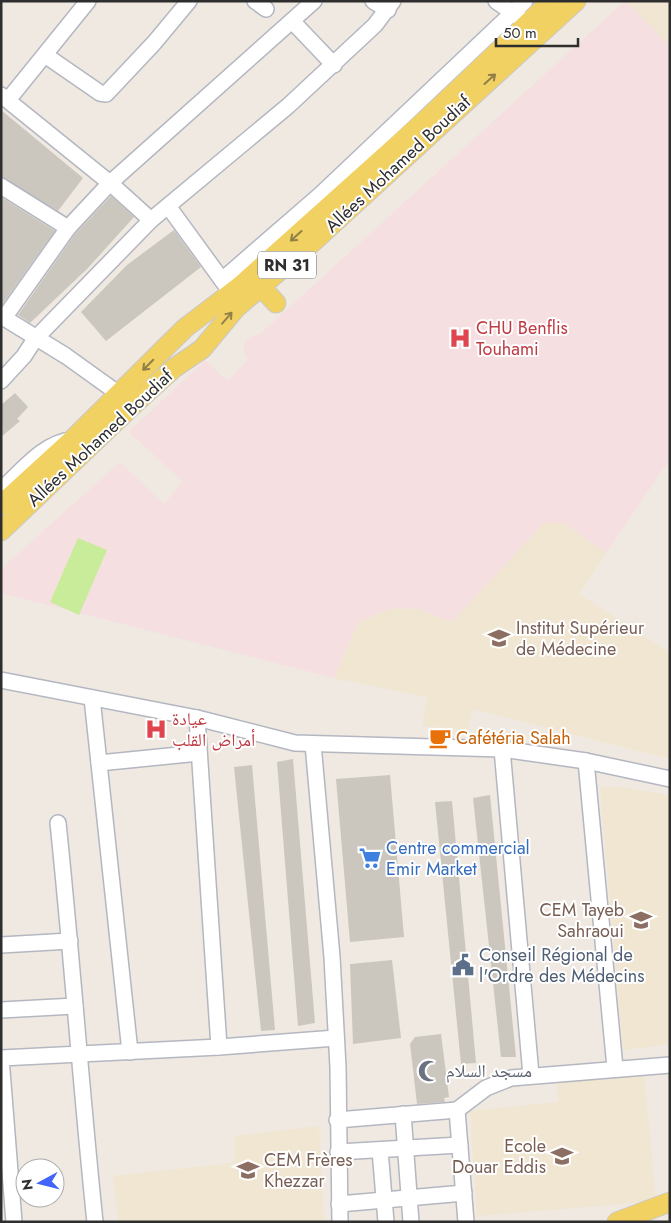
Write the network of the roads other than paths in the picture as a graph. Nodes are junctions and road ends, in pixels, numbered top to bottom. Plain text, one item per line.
1 (88, 1) edge
2 (189, 1) edge
3 (314, 1) edge
4 (373, 1) edge
5 (496, 1) edge
6 (525, 1) edge
7 (551, 1) edge
8 (576, 1) edge
9 (391, 6) edge
10 (519, 18) junction
11 (292, 21) junction
12 (45, 55) junction
13 (334, 65) junction
14 (5, 97) edge
15 (110, 183) junction
16 (1, 186) edge
17 (168, 206) junction
18 (152, 220) junction
19 (68, 228) junction
20 (226, 286) junction
21 (261, 287) junction
22 (276, 303) dead end
23 (3, 317) edge
24 (197, 320) junction
25 (175, 338) junction
26 (211, 338) junction
27 (35, 339) junction
28 (194, 355) junction
29 (1, 381) edge
30 (119, 394) junction
31 (72, 440) junction
32 (1, 490) edge
33 (1, 505) edge
34 (1, 531) edge
35 (1, 680) edge
36 (92, 698) junction
37 (197, 718) junction
38 (313, 744) junction
39 (502, 749) junction
40 (199, 754) junction
41 (586, 761) junction
42 (99, 762) junction
43 (670, 778) edge
44 (58, 822) dead end
45 (70, 941) junction
46 (1, 945) edge
47 (75, 1006) junction
48 (1, 1010) edge
49 (336, 1038) junction
50 (219, 1047) junction
51 (130, 1052) junction
52 (78, 1055) junction
53 (1, 1058) edge
54 (670, 1065) edge
55 (615, 1068) junction
56 (530, 1075) junction
57 (457, 1110) junction
58 (403, 1114) junction
59 (337, 1120) junction
60 (460, 1145) junction
61 (406, 1148) junction
62 (380, 1150) junction
63 (338, 1152) junction
64 (464, 1193) junction
65 (409, 1198) junction
66 (384, 1200) junction
67 (670, 1202) edge
68 (339, 1204) junction
69 (14, 1222) edge
70 (95, 1222) edge
71 (340, 1222) edge
72 (386, 1222) edge
73 (411, 1222) edge
74 (466, 1222) edge
75 (617, 1222) edge

1 - 12 street
2 - 12 street
3 - 11 street
4 - 9 street
5 - 10 street
6 - 10 street
7 - 10 main road, Allées Mohamed Boudiaf / RN 31
21 -> 8 main road, Allées Mohamed Boudiaf / RN 31
9 - 13 street
10 - 20 main road, Allées Mohamed Boudiaf / RN 31
11 - 13 street
11 - 15 street
12 - 14 street
13 - 17 street
14 - 15 street
15 - 18 street
15 - 19 street
16 - 19 street
17 - 18 street
17 - 20 street
18 - 27 street
19 - 23 street
20 - 24 main road, Allées Mohamed Boudiaf / RN 31
21 - 22 main road
26 -> 21 main road, Allées Mohamed Boudiaf / RN 31
23 - 27 street
24 - 25 main road, Allées Mohamed Boudiaf / RN 31
24 - 26 main road
25 - 28 main road
25 -> 30 main road, Allées Mohamed Boudiaf / RN 31
26 - 28 main road, Allées Mohamed Boudiaf / RN 31
27 - 29 street
27 - 30 street
28 - 34 main road, Allées Mohamed Boudiaf / RN 31
30 - 31 main road, Allées Mohamed Boudiaf / RN 31
31 - 32 street
31 - 33 main road, Allées Mohamed Boudiaf / RN 31
35 - 36 street
36 - 37 street
36 - 42 street
37 - 38 street
37 - 40 street
38 - 39 street
38 - 49 street
39 - 41 street
39 - 56 street
40 - 42 street
40 - 50 street
41 - 43 street
41 - 55 street
42 - 51 street
44 - 45 street
45 - 46 street
45 - 47 street
47 - 48 street
47 - 52 street
49 - 50 street
49 - 59 street
50 - 51 street
51 - 52 street
52 - 53 street
52 - 70 street
53 - 69 street
54 - 55 street
55 - 56 street
56 - 57 street
57 - 58 street
57 - 60 street
58 - 59 street
58 - 61 street
59 - 63 street
60 - 61 street
60 - 64 street
61 - 62 street
61 - 65 street
62 - 63 street
62 - 66 street
63 - 68 street
64 - 65 street
64 - 74 street
65 - 66 street
65 - 73 street
66 - 68 street
66 - 72 street
67 - 75 main road
68 - 71 street

